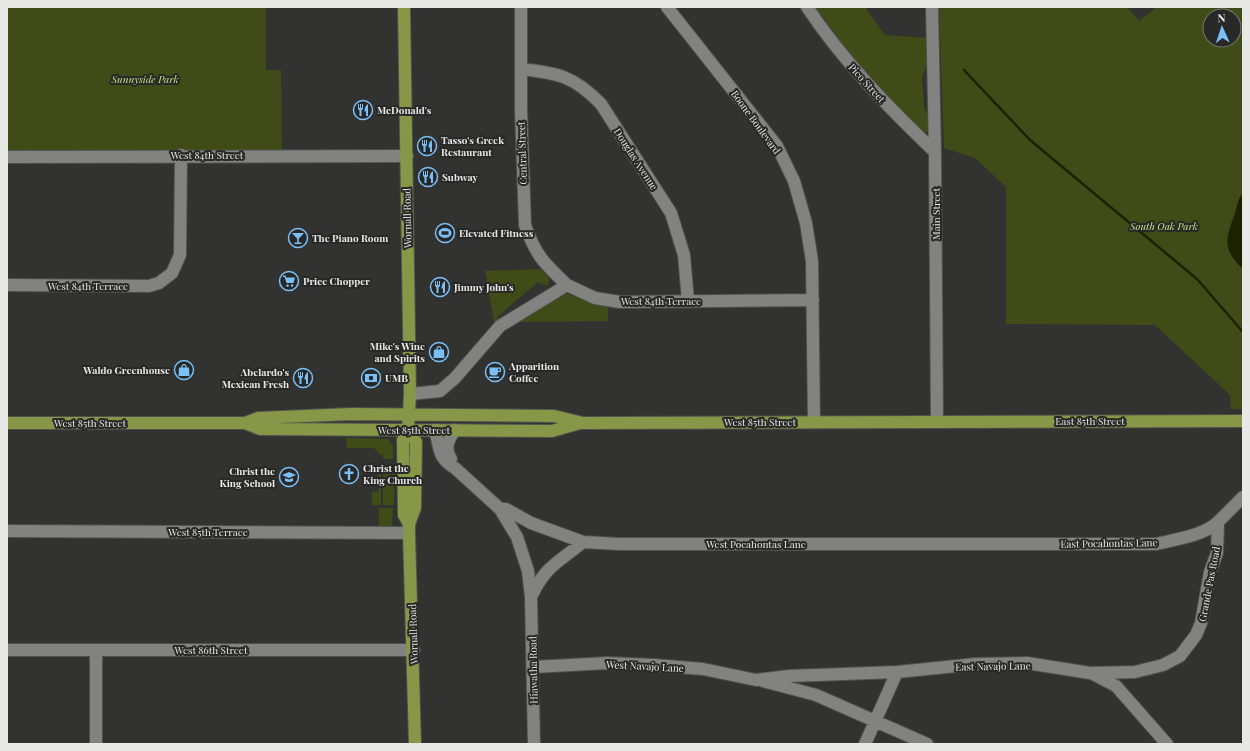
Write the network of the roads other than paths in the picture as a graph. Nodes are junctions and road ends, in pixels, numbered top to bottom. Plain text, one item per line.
1 (404, 7) edge
2 (521, 7) edge
3 (667, 7) edge
4 (807, 7) edge
5 (932, 7) edge
6 (521, 69) junction
7 (935, 152) junction
8 (181, 155) junction
9 (7, 156) edge
10 (407, 156) junction
11 (7, 285) edge
12 (567, 285) junction
13 (813, 300) junction
14 (688, 302) junction
15 (410, 394) junction
16 (409, 415) junction
17 (1243, 421) edge
18 (814, 422) junction
19 (937, 422) junction
20 (7, 423) edge
21 (245, 423) junction
22 (583, 423) junction
23 (408, 430) junction
24 (435, 430) junction
25 (455, 430) junction
26 (454, 468) junction
27 (1243, 497) edge
28 (500, 509) junction
29 (1218, 522) junction
30 (409, 528) junction
31 (7, 531) edge
32 (583, 542) junction
33 (1019, 544) joint
34 (531, 597) junction
35 (7, 650) edge
36 (96, 650) junction
37 (414, 650) junction
38 (1163, 665) joint
39 (533, 667) junction
40 (897, 672) junction
41 (1090, 673) junction
42 (756, 680) junction
43 (877, 720) junction
44 (96, 744) edge
45 (415, 744) edge
46 (534, 744) edge
47 (865, 744) edge
48 (927, 744) edge
49 (1167, 744) edge

1 - 10 main road, Wornall Road
2 - 6 street, Central Street
3 - 13 street, Boone Boulevard
4 - 7 street, Pico Street
5 - 7 street, Main Street
6 - 12 street, Central Street
6 - 14 street, Douglas Avenue
7 - 19 street, Main Street
8 - 9 street, West 84th Street
8 - 10 street, West 84th Street
8 - 11 street, West 84th Terrace
10 - 15 main road, Wornall Road
12 - 14 street, West 84th Terrace
12 - 15 street
13 - 14 street, West 84th Terrace
13 - 18 street, Boone Boulevard
15 - 16 main road, Wornall Road
16 - 21 main road, West 85th Street
16 - 22 main road, West 85th Street
16 - 23 main road, Wornall Road
17 - 19 main road, East 85th Street
18 - 19 main road, West 85th Street
18 - 22 main road, West 85th Street
20 - 21 main road, West 85th Street
21 - 23 main road, West 85th Street
22 - 25 main road, West 85th Street
23 - 24 main road, West 85th Street
23 - 30 main road, Wornall Road
24 - 25 main road, West 85th Street
24 - 26 street, Hiawatha Road
25 - 26 street, Hiawatha Road
26 - 28 street, Hiawatha Road
27 - 29 street
28 - 32 street, West Pocahontas Lane
28 - 34 street, Hiawatha Road
29 - 33 street, East Pocahontas Lane
29 - 38 street, Grande Pas Road
30 - 31 street, West 85th Terrace
30 - 37 main road, Wornall Road
32 - 33 street, West Pocahontas Lane
32 - 34 street, Hiawatha Road
34 - 39 street, Hiawatha Road
35 - 36 street, West 86th Street
36 - 37 street, West 86th Street
36 - 44 street
37 - 45 main road, Wornall Road
38 - 41 street, East Navajo Lane
39 - 42 street, West Navajo Lane
39 - 46 street, Hiawatha Road
40 - 41 street, East Navajo Lane
40 - 42 street, West Navajo Lane
40 - 43 street
41 - 49 street, East Navajo Lane
42 - 43 street, West Navajo Lane
43 - 47 street
43 - 48 street, West Navajo Lane

